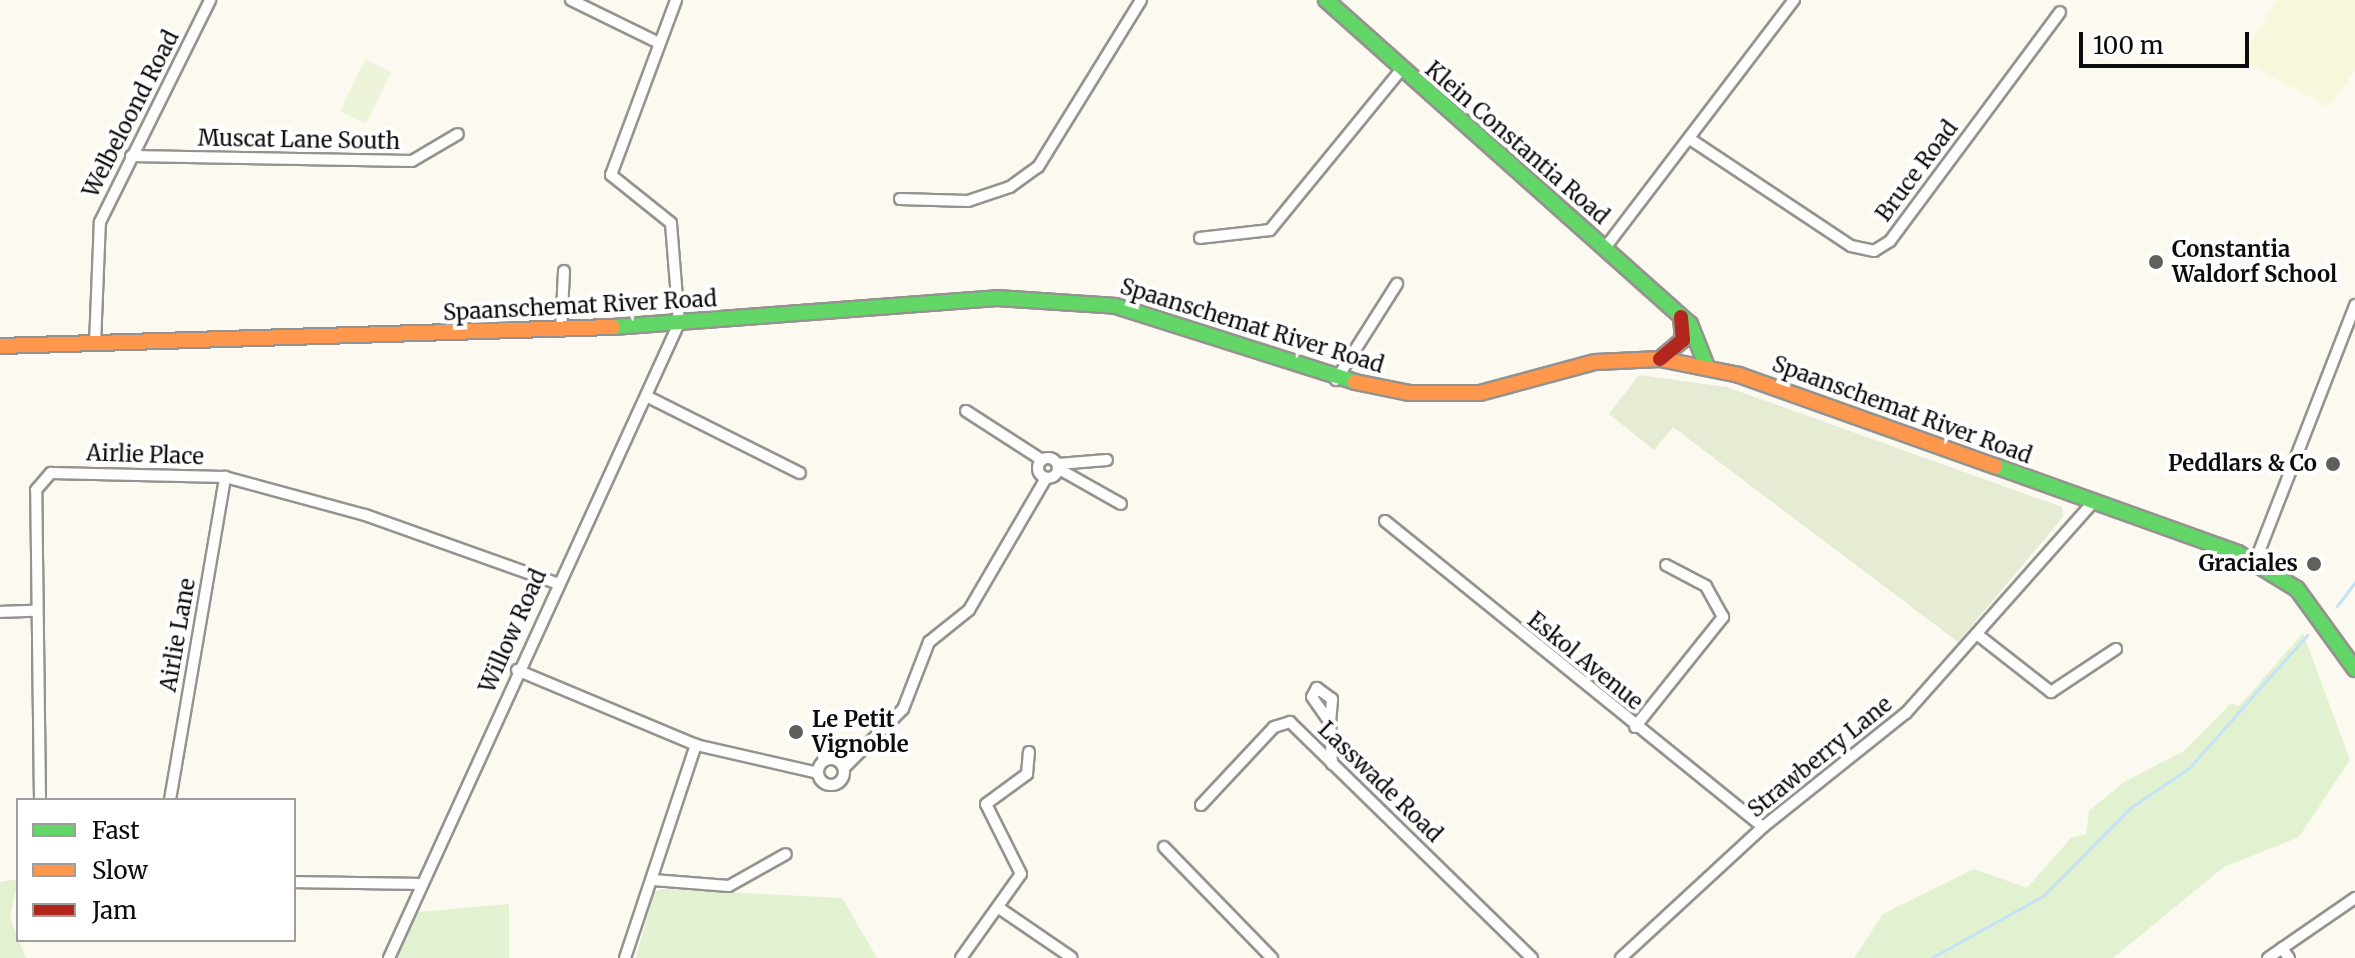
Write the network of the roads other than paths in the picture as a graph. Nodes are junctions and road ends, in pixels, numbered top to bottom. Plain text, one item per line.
1 (210, 0) edge
2 (571, 0) edge
3 (676, 0) edge
4 (1141, 0) edge
5 (1326, 0) edge
6 (1794, 0) edge
7 (2060, 12) dead end
8 (659, 43) junction
9 (1401, 70) junction
10 (458, 134) dead end
11 (1690, 139) junction
12 (131, 156) junction
13 (900, 199) dead end
14 (1200, 238) dead end
15 (1605, 248) junction
16 (564, 271) dead end
17 (1397, 284) dead end
18 (2355, 305) edge
19 (1681, 316) junction
20 (679, 323) junction
21 (561, 331) junction
22 (95, 344) junction
23 (0, 346) edge
24 (1660, 359) junction
25 (1699, 366) junction
26 (1336, 380) junction
27 (646, 396) junction
28 (966, 411) dead end
29 (1042, 460) junction
30 (1107, 460) dead end
31 (1059, 466) junction
32 (800, 473) dead end
33 (225, 477) junction
34 (1046, 478) junction
35 (2094, 501) junction
36 (1121, 504) dead end
37 (1385, 521) dead end
38 (2255, 562) junction
39 (1666, 565) dead end
40 (556, 583) junction
41 (36, 611) junction
42 (0, 612) edge
43 (1978, 635) junction
44 (2116, 649) dead end
45 (2355, 669) edge
46 (517, 670) junction
47 (1330, 723) dead end
48 (1635, 727) junction
49 (696, 745) junction
50 (1029, 752) dead end
51 (1332, 764) junction
52 (847, 767) junction
53 (818, 773) junction
54 (40, 798) edge
55 (170, 798) edge
56 (1201, 805) dead end
57 (1763, 827) junction
58 (1164, 847) dead end
59 (786, 854) dead end
60 (653, 880) junction
61 (296, 882) edge
62 (420, 884) junction
63 (2355, 898) edge
64 (999, 908) junction
65 (2282, 948) junction
66 (389, 958) edge
67 (625, 958) edge
68 (961, 958) edge
69 (1072, 958) edge
70 (1272, 958) edge
71 (1532, 958) edge
72 (1621, 958) edge
73 (2268, 958) edge
74 (2289, 958) edge

1 - 12 street, Welbeloond Road
2 - 8 street
3 - 8 street
4 - 13 street
5 - 9 main road, Klein Constantia Road
6 - 11 street
7 - 11 street, Bruce Road
8 - 20 street
9 - 14 street
9 - 15 main road, Klein Constantia Road
10 - 12 street, Muscat Lane South
11 - 15 street
12 - 22 street, Welbeloond Road
15 - 19 main road, Klein Constantia Road
16 - 21 street
17 - 26 street
18 - 38 street
19 - 24 main road
19 - 25 main road, Klein Constantia Road
20 - 21 main road, Spaanschemat River Road
20 - 26 main road, Spaanschemat River Road
20 - 27 street, Willow Road
21 - 22 main road, Spaanschemat River Road
22 - 23 main road, Spaanschemat River Road
24 - 25 main road, Spaanschemat River Road
24 - 26 main road, Spaanschemat River Road
25 - 35 main road, Spaanschemat River Road
27 - 32 street
27 - 40 street, Willow Road
28 - 29 street
29 - 31 street
29 - 34 street
30 - 31 street
31 - 34 street
31 - 36 street
33 - 40 street, Airlie Place
33 - 41 street, Airlie Place
33 - 55 street, Airlie Lane
34 - 52 street
35 - 38 main road, Spaanschemat River Road
35 - 43 street, Strawberry Lane
37 - 48 street, Eskol Avenue
38 - 45 main road, Spaanschemat River Road
39 - 48 street
40 - 46 street, Willow Road
41 - 42 street
41 - 54 street, Airlie Place
43 - 44 street
43 - 57 street, Strawberry Lane
46 - 49 street
46 - 62 street, Willow Road
47 - 51 street
48 - 57 street, Eskol Avenue
49 - 53 street
49 - 60 street
50 - 64 street
51 - 56 street, Lasswade Road
51 - 71 street, Lasswade Road
52 - 53 street
52 - 53 street
57 - 72 street, Strawberry Lane
58 - 70 street
59 - 60 street
60 - 67 street
61 - 62 street
62 - 66 street, Willow Road
63 - 65 street
64 - 68 street
64 - 69 street
65 - 73 street
65 - 74 street

